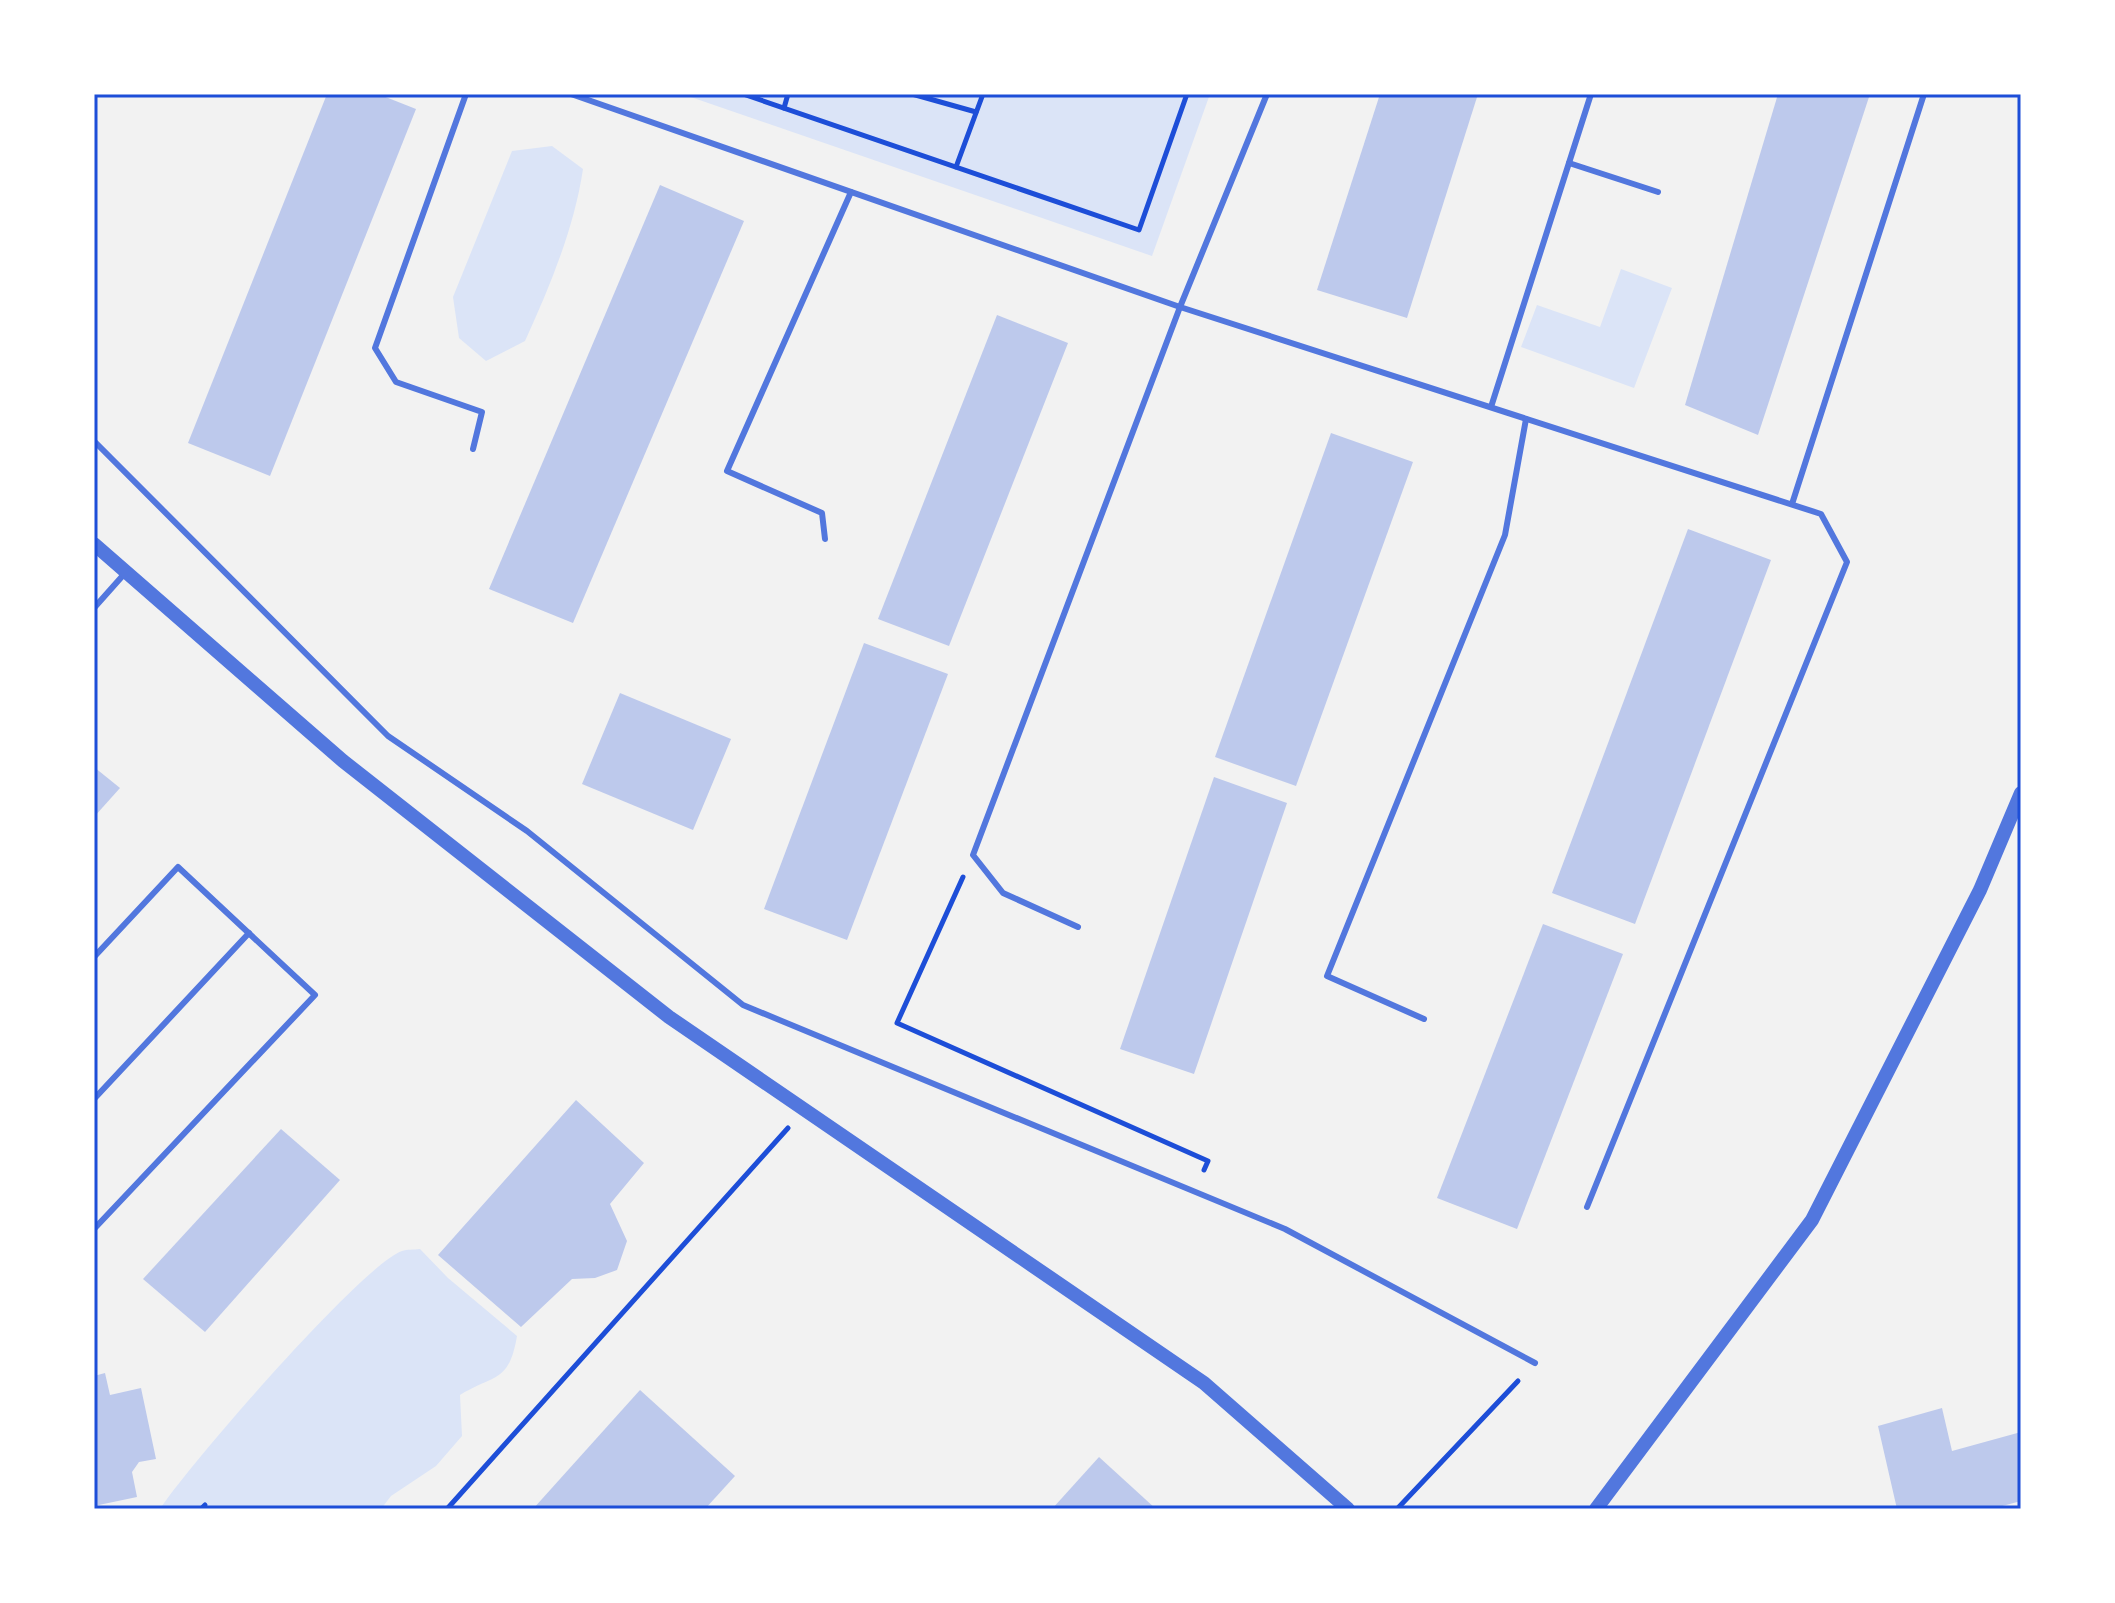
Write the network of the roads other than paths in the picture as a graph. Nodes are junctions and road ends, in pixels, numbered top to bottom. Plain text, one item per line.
1 (466, 94) edge
2 (571, 94) edge
3 (1267, 94) edge
4 (1591, 94) edge
5 (1924, 94) edge
6 (1569, 163) junction
7 (851, 192) junction
8 (1658, 192) dead end
9 (1180, 307) junction
10 (1491, 407) junction
11 (1526, 419) junction
12 (94, 441) edge
13 (473, 449) dead end
14 (1792, 504) junction
15 (825, 539) dead end
16 (94, 544) edge
17 (126, 572) junction
18 (94, 608) edge
19 (2021, 793) edge
20 (1078, 927) dead end
21 (249, 933) junction
22 (94, 957) edge
23 (1424, 1019) dead end
24 (94, 1099) edge
25 (1587, 1207) dead end
26 (94, 1229) edge
27 (1535, 1363) road end
28 (1348, 1509) edge
29 (1596, 1509) edge

1 - 13 lane
2 - 7 lane
3 - 9 lane
4 - 6 lane
5 - 14 lane
6 - 8 lane
6 - 10 lane
7 - 9 lane
7 - 15 lane
9 - 10 lane
9 - 20 lane
10 - 11 lane
11 - 14 lane
11 - 23 lane
12 - 27 lane
14 - 25 lane
16 - 17 street
17 - 18 lane
17 - 28 street
19 - 29 street
21 - 22 lane
21 - 24 lane
21 - 26 lane

